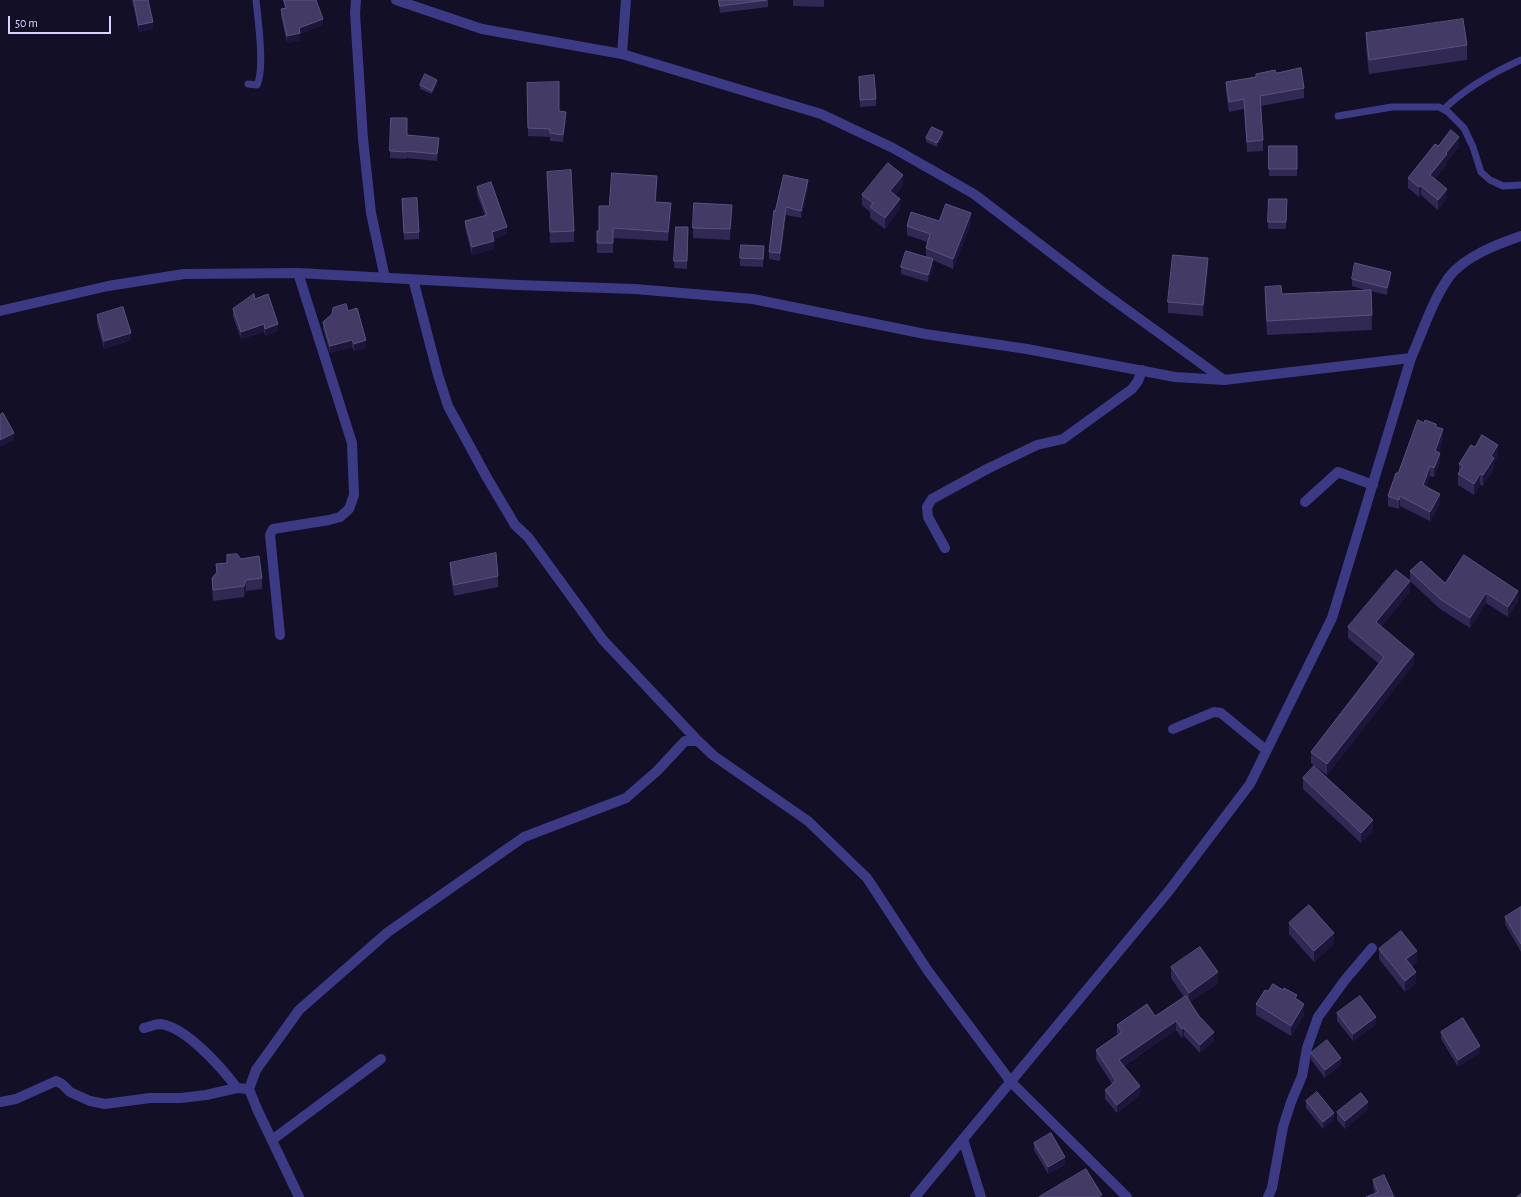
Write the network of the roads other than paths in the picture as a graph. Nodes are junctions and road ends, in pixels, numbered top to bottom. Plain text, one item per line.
1 (256, 0) edge
2 (356, 0) edge
3 (396, 0) edge
4 (626, 0) edge
5 (622, 54) junction
6 (1521, 60) edge
7 (248, 84) dead end
8 (1444, 109) junction
9 (1338, 116) dead end
10 (1521, 184) edge
11 (1521, 236) edge
12 (298, 273) junction
13 (385, 278) junction
14 (413, 279) junction
15 (0, 311) edge
16 (1411, 358) junction
17 (1142, 370) junction
18 (1224, 380) junction
19 (1373, 485) junction
20 (1305, 502) dead end
21 (945, 548) dead end
22 (280, 635) dead end
23 (1173, 729) dead end
24 (698, 741) junction
25 (1266, 750) junction
26 (1372, 948) dead end
27 (144, 1028) dead end
28 (381, 1059) dead end
29 (1011, 1082) junction
30 (237, 1088) junction
31 (249, 1089) junction
32 (0, 1102) edge
33 (964, 1139) junction
34 (272, 1140) junction
35 (299, 1197) edge
36 (916, 1197) edge
37 (981, 1197) edge
38 (1127, 1197) edge
39 (1268, 1197) edge

1 - 7 lane
2 - 13 street
3 - 5 street
4 - 5 street
5 - 18 street
6 - 8 lane
8 - 9 lane
8 - 10 lane
11 - 16 street
12 - 13 street
12 - 15 street
12 - 22 street
13 - 14 street
14 - 17 street
14 - 24 street
16 - 18 street
16 - 19 street
17 - 18 street
17 - 21 street
19 - 20 street
19 - 25 street
23 - 25 street
24 - 29 street
24 - 31 street
25 - 29 street
26 - 39 street
27 - 30 street
28 - 34 street
29 - 33 street
29 - 38 street
30 - 31 street
30 - 32 street
31 - 34 street
33 - 36 street
33 - 37 street
34 - 35 street

